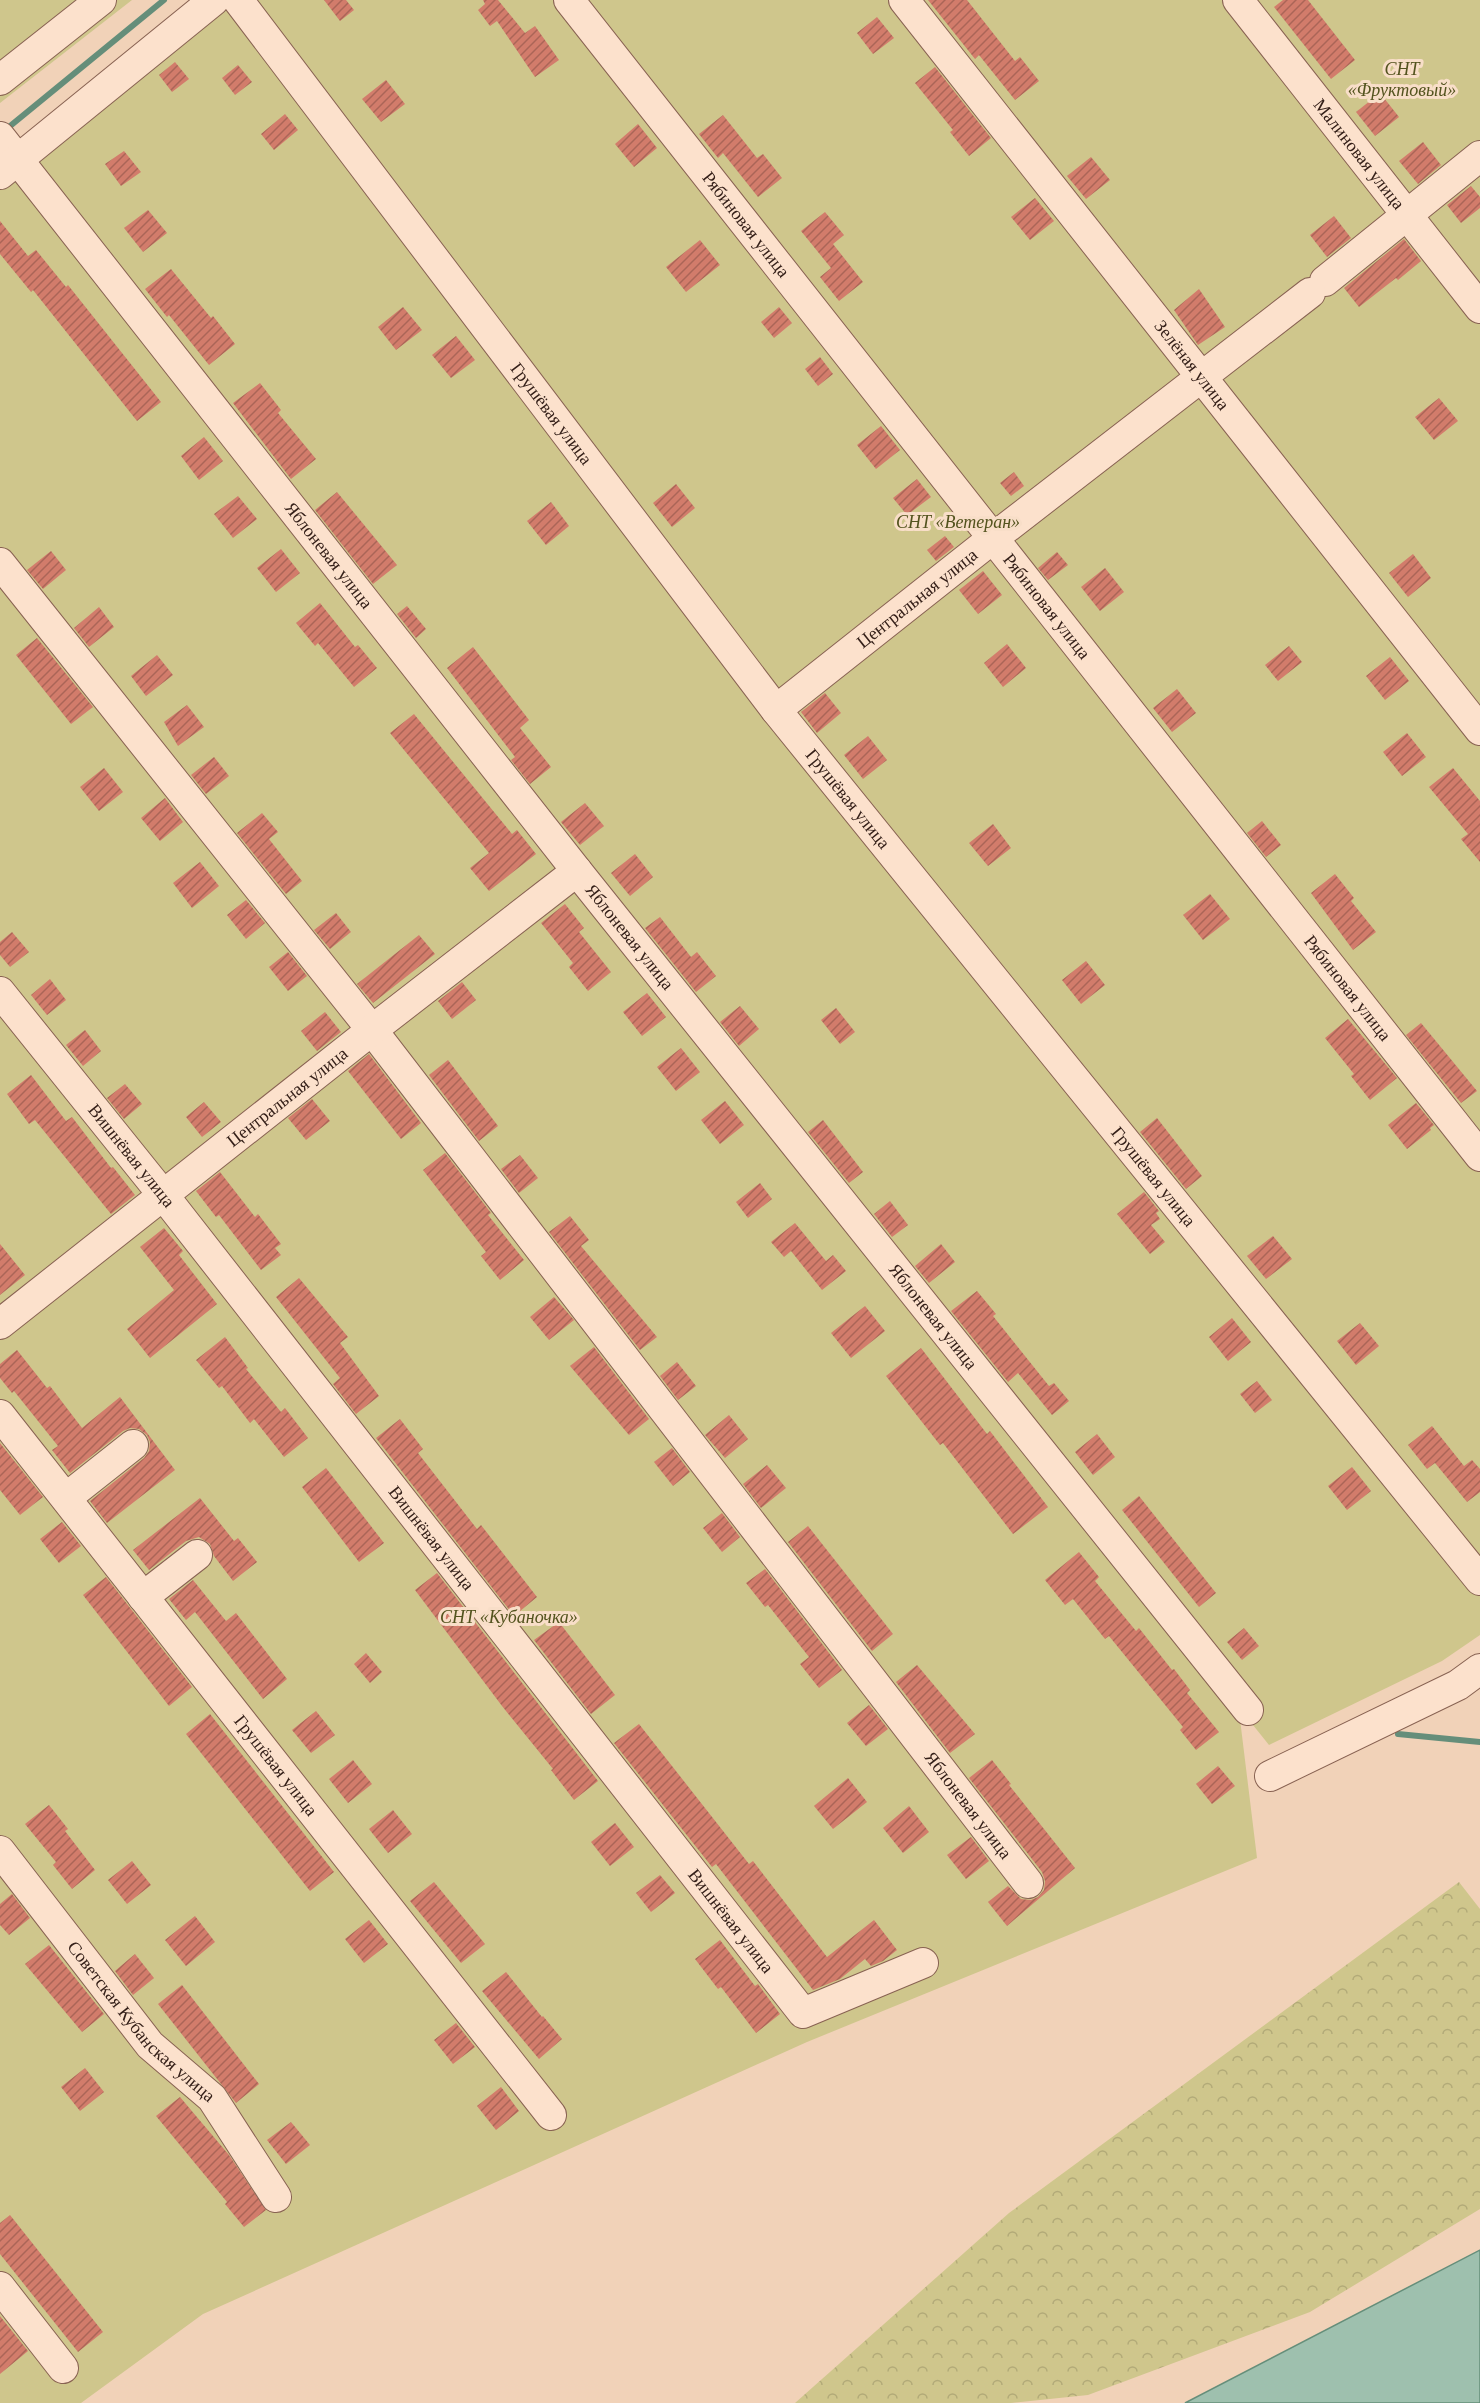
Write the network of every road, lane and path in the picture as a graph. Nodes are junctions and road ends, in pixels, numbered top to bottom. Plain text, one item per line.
1 (101, 0) edge
2 (214, 0) edge
3 (238, 0) edge
4 (569, 0) edge
5 (904, 0) edge
6 (1238, 0) edge
7 (0, 80) edge
8 (1326, 99) dead end
9 (1480, 156) edge
10 (6, 157) edge
11 (1409, 211) junction
12 (1480, 294) edge
13 (1480, 308) edge
14 (1202, 378) junction
15 (992, 539) junction
16 (0, 563) edge
17 (776, 710) junction
18 (1480, 730) edge
19 (577, 871) junction
20 (0, 992) edge
21 (372, 1030) junction
22 (1480, 1156) edge
23 (164, 1196) junction
24 (0, 1324) edge
25 (0, 1415) edge
26 (133, 1445) dead end
27 (66, 1498) junction
28 (197, 1555) dead end
29 (1480, 1580) edge
30 (143, 1597) junction
31 (1480, 1670) edge
32 (1248, 1710) dead end
33 (1270, 1776) dead end
34 (0, 1851) edge
35 (1028, 1883) dead end
36 (923, 1963) dead end
37 (551, 2115) dead end
38 (276, 2197) dead end
39 (0, 2287) edge
40 (63, 2368) dead end

1 - 7 street
2 - 10 street
3 - 17 street, Грушёвая улица
4 - 15 street, Рябиновая улица
5 - 14 street, Зелёная улица
6 - 11 street, Малиновая улица
8 - 11 street
9 - 11 street, Центральная улица
10 - 19 street, Яблоневая улица
11 - 12 street
11 - 13 street, Малиновая улица
11 - 14 street, Центральная улица
14 - 15 street, Центральная улица
14 - 18 street, Зелёная улица
15 - 17 street, Центральная улица
15 - 22 street, Рябиновая улица
16 - 21 street, Яблоневая улица
17 - 29 street, Грушёвая улица
19 - 21 street, Центральная улица
19 - 32 street, Яблоневая улица
20 - 23 street, Вишнёвая улица
21 - 23 street, Центральная улица
21 - 35 street, Яблоневая улица
23 - 24 street, Центральная улица
23 - 36 street, Вишнёвая улица
25 - 27 street, Грушёвая улица
26 - 27 street
27 - 30 street, Грушёвая улица
28 - 30 street
30 - 37 street, Грушёвая улица
31 - 33 street
34 - 38 street, Советская Кубанская улица
39 - 40 street

